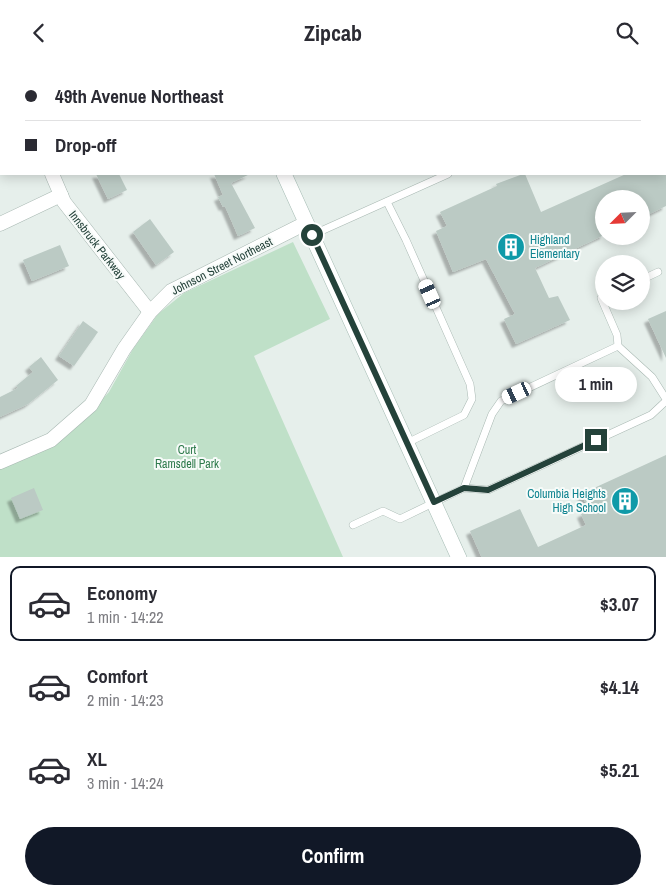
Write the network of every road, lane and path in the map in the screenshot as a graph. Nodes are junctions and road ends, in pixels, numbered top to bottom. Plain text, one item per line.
1 (52, 175) edge
2 (284, 175) edge
3 (446, 175) edge
4 (61, 195) junction
5 (387, 202) junction
6 (0, 224) edge
7 (309, 229) junction
8 (658, 272) dead end
9 (650, 275) edge
10 (606, 310) edge
11 (150, 312) junction
12 (618, 346) junction
13 (666, 400) edge
14 (407, 443) junction
15 (0, 463) edge
16 (464, 488) junction
17 (434, 502) junction
18 (353, 525) dead end
19 (459, 557) edge

1 - 4 street, Innsbruck Parkway
2 - 7 street
3 - 5 lane
4 - 6 street
4 - 11 street, Innsbruck Parkway
5 - 7 lane
5 - 14 lane
7 - 11 street, Johnson Street Northeast
7 - 14 street
8 - 9 lane
10 - 12 lane
11 - 15 street, Johnson Street Northeast
12 - 13 lane
12 - 16 lane
13 - 16 lane
14 - 17 street
16 - 17 lane
17 - 18 lane
17 - 19 street

